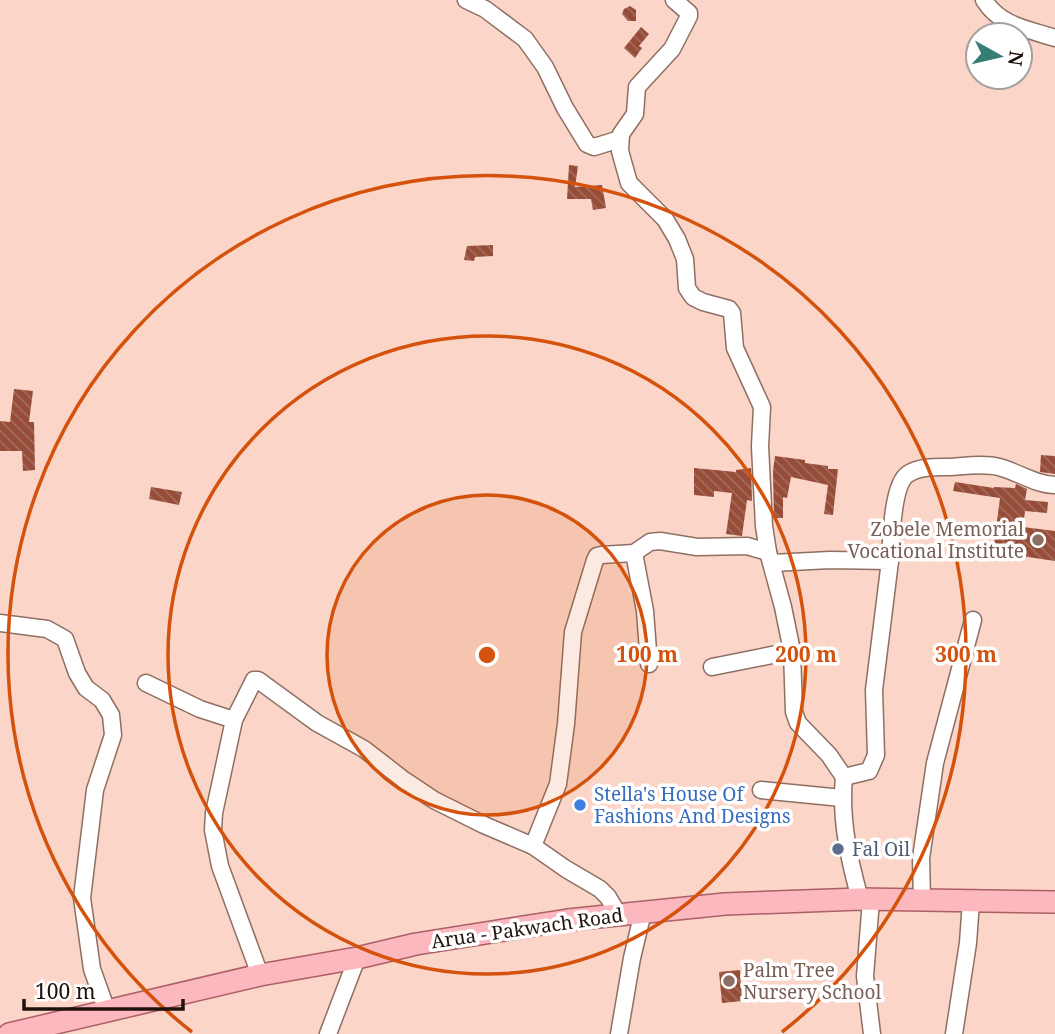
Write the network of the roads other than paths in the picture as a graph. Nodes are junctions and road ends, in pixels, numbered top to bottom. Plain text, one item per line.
1 (466, 0) edge
2 (674, 0) edge
3 (984, 0) edge
4 (1055, 38) edge
5 (620, 139) junction
6 (1055, 485) edge
7 (634, 554) junction
8 (770, 558) junction
9 (890, 561) junction
10 (973, 620) dead end
11 (0, 623) edge
12 (792, 651) junction
13 (649, 664) dead end
14 (712, 667) dead end
15 (146, 683) dead end
16 (234, 720) junction
17 (844, 777) junction
18 (761, 790) dead end
19 (842, 798) junction
20 (533, 846) junction
21 (865, 900) junction
22 (922, 900) junction
23 (971, 901) junction
24 (1055, 902) edge
25 (643, 912) junction
26 (618, 914) junction
27 (357, 958) junction
28 (260, 975) junction
29 (107, 1011) junction
30 (9, 1034) edge
31 (328, 1034) edge
32 (619, 1034) edge
33 (872, 1034) edge
34 (954, 1034) edge

1 - 5 street
2 - 5 street
3 - 4 street
5 - 8 street
6 - 9 street
7 - 8 street
7 - 13 street
7 - 20 street
8 - 9 street
8 - 12 street
9 - 17 street
10 - 22 street
11 - 29 street
12 - 14 street
12 - 17 street
15 - 16 street
16 - 20 street
16 - 28 street
17 - 19 street
18 - 19 street
19 - 21 street
20 - 26 street
21 - 22 main road, Arua - Pakwach Road
21 - 25 main road, Arua - Pakwach Road
21 - 33 street
22 - 23 main road, Arua - Pakwach Road
23 - 24 main road, Arua - Pakwach Road
23 - 34 street
25 - 26 main road, Arua - Pakwach Road
25 - 32 street
26 - 27 main road, Arua - Pakwach Road
27 - 28 main road, Arua - Pakwach Road
27 - 31 street
28 - 29 main road, Arua - Pakwach Road
29 - 30 main road, Arua - Pakwach Road

